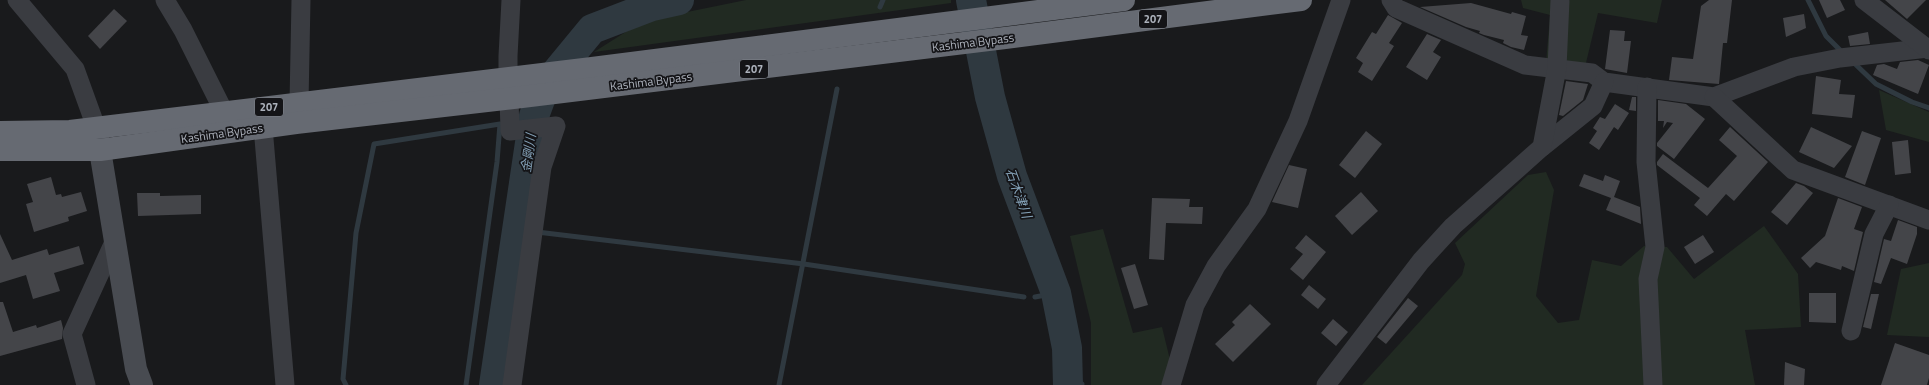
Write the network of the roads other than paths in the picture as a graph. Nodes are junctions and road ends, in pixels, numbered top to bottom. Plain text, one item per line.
1 (17, 0) edge
2 (164, 0) edge
3 (301, 0) edge
4 (511, 0) edge
5 (1124, 0) edge
6 (1301, 0) edge
7 (1341, 0) edge
8 (1391, 0) edge
9 (1560, 0) edge
10 (1864, 0) edge
11 (1929, 49) edge
12 (1556, 68) junction
13 (1604, 82) junction
14 (1647, 87) junction
15 (513, 91) junction
16 (1714, 97) junction
17 (299, 103) junction
18 (224, 112) junction
19 (96, 127) junction
20 (263, 127) junction
21 (0, 132) edge
22 (1542, 147) junction
23 (0, 150) edge
24 (100, 150) junction
25 (1889, 205) junction
26 (1929, 220) edge
27 (115, 240) junction
28 (1851, 331) dead end
29 (86, 385) edge
30 (142, 385) edge
31 (285, 385) edge
32 (512, 385) edge
33 (1170, 385) edge
34 (1326, 385) edge
35 (1653, 385) edge

1 - 19 street
2 - 18 street
3 - 17 street
4 - 15 street
5 - 15 highway, Kashima Bypass / 207
6 - 15 highway, Kashima Bypass / 207
7 - 33 street
8 - 12 street
9 - 12 street
10 - 11 street
11 - 16 street
12 - 13 street
12 - 22 street
13 - 14 street
13 - 22 street
14 - 16 street
14 - 35 street
15 - 17 highway, Kashima Bypass / 207
15 - 20 highway, Kashima Bypass / 207
15 - 32 street
16 - 25 street
17 - 18 highway, Kashima Bypass / 207
18 - 19 highway, Kashima Bypass / 207
19 - 21 highway, Kashima Bypass / 207
19 - 24 street
20 - 24 highway, Kashima Bypass / 207
20 - 31 street
22 - 34 street
23 - 24 highway, Kashima Bypass / 207
24 - 27 street
25 - 26 street
25 - 28 street
27 - 29 street
27 - 30 street

